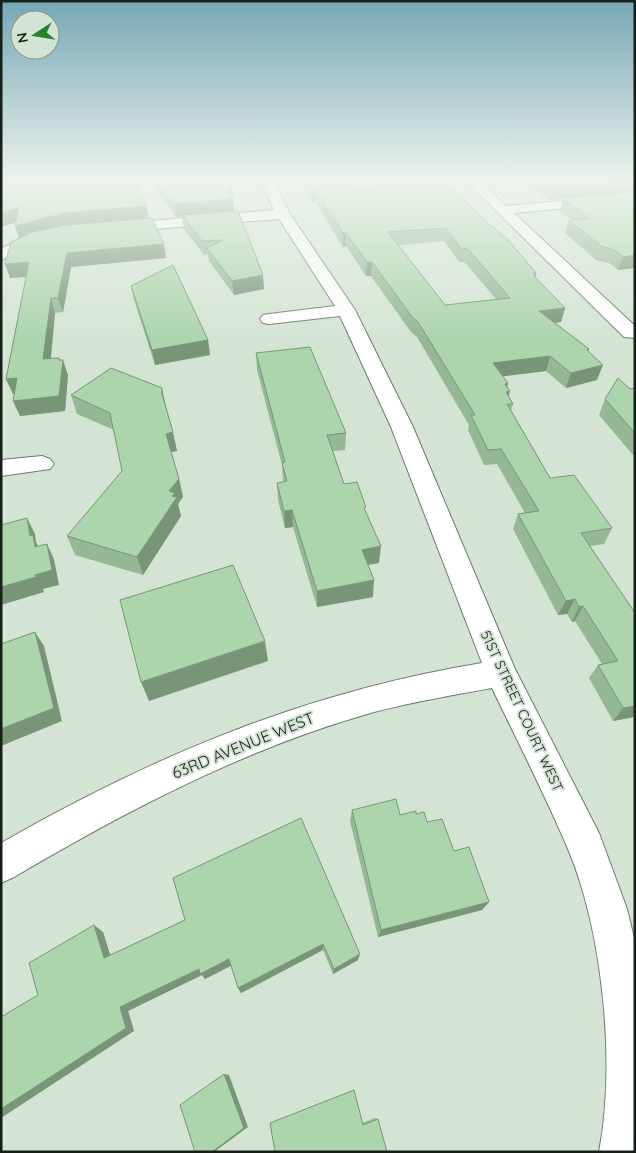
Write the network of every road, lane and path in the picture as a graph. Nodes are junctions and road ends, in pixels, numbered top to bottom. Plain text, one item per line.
1 (296, 234) edge
2 (529, 234) edge
3 (55, 235) edge
4 (1, 255) edge
5 (346, 310) junction
6 (269, 319) dead end
7 (631, 333) dead end
8 (42, 464) dead end
9 (1, 468) edge
10 (502, 673) junction
11 (1, 864) edge
12 (625, 1141) edge

1 - 5 street, 51ST STREET COURT WEST
2 - 7 street
3 - 4 street
5 - 6 street
5 - 10 street, 51ST STREET COURT WEST
8 - 9 street
10 - 11 street, 63RD AVENUE WEST
10 - 12 street, 51ST STREET COURT WEST

